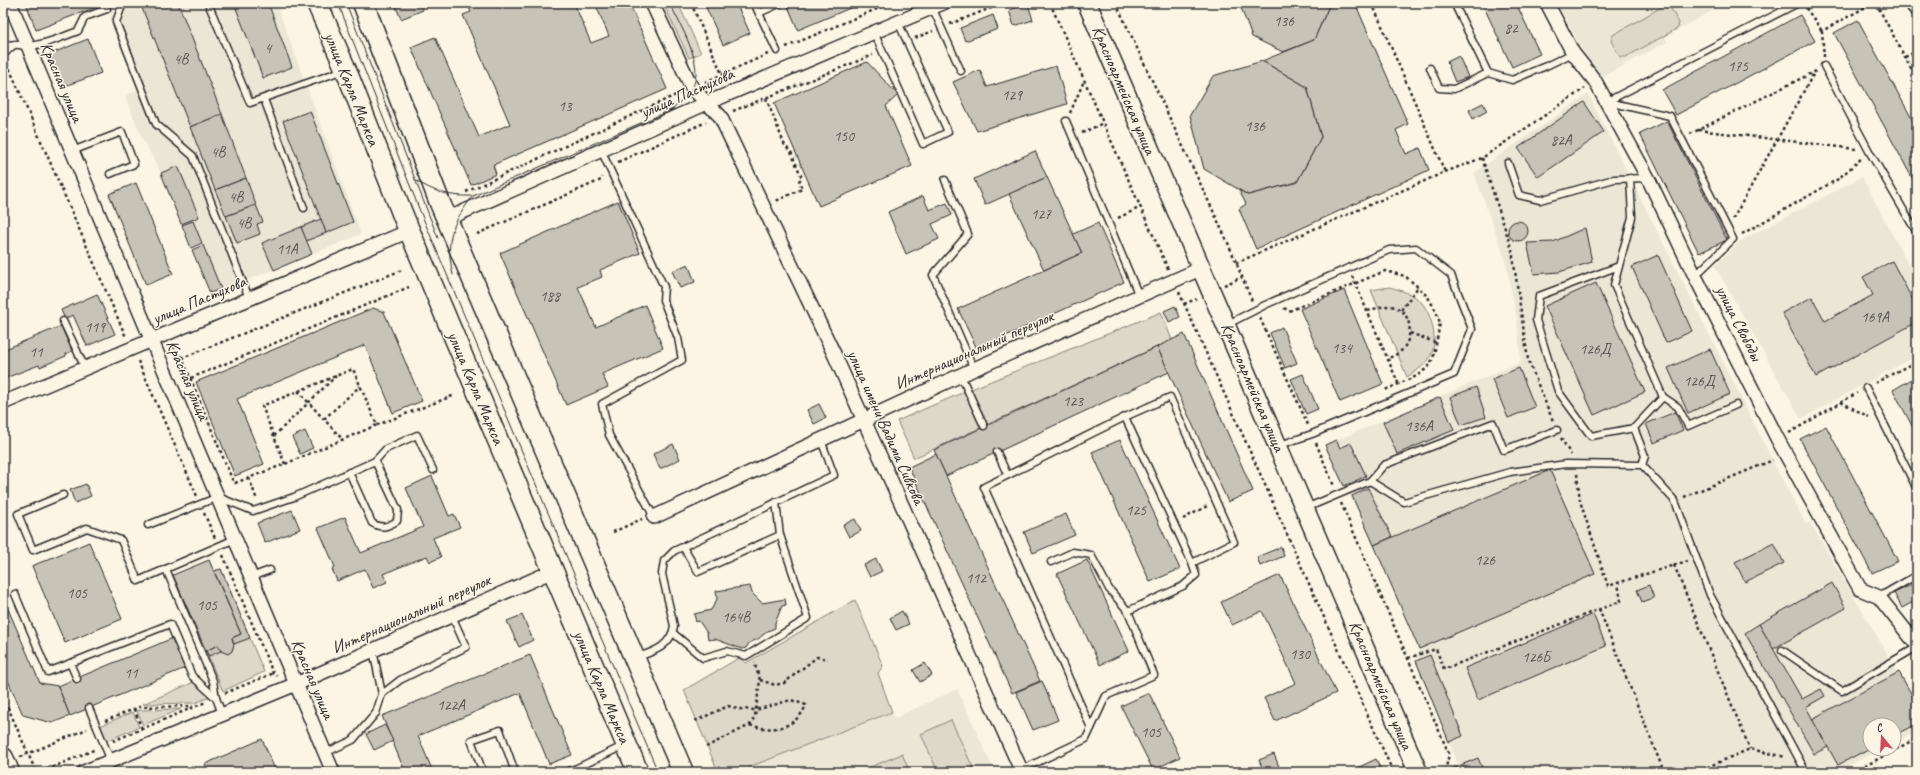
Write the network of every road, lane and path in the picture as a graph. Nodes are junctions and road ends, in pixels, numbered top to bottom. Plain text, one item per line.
1 (10, 3) edge
2 (123, 3) edge
3 (208, 3) edge
4 (317, 3) edge
5 (363, 3) edge
6 (652, 3) edge
7 (691, 3) edge
8 (754, 3) edge
9 (780, 3) edge
10 (890, 3) edge
11 (1004, 3) edge
12 (1050, 3) edge
13 (1087, 3) edge
14 (1116, 3) edge
15 (1372, 3) edge
16 (1454, 3) edge
17 (1547, 3) edge
18 (1798, 3) edge
19 (1802, 3) edge
20 (1872, 3) edge
21 (1876, 3) edge
22 (938, 5) edge
23 (107, 9) dead end
24 (759, 13) junction
25 (898, 22) junction
26 (941, 28) junction
27 (1822, 31) junction
28 (874, 32) junction
29 (907, 42) junction
30 (21, 45) junction
31 (3, 46) edge
32 (777, 50) junction
33 (1917, 51) edge
34 (882, 52) junction
35 (1572, 53) junction
36 (3, 56) edge
37 (1905, 57) junction
38 (1824, 66) junction
39 (1430, 68) dead end
40 (346, 70) junction
41 (961, 71) dead end
42 (1816, 71) junction
43 (1488, 73) junction
44 (722, 74) junction
45 (1917, 80) edge
46 (1084, 81) junction
47 (1595, 81) junction
48 (692, 88) junction
49 (766, 98) junction
50 (264, 99) junction
51 (1606, 102) junction
52 (707, 103) junction
53 (720, 116) junction
54 (1066, 121) joint
55 (1103, 123) junction
56 (1698, 130) junction
57 (1073, 137) junction
58 (1682, 138) junction
59 (1777, 140) junction
60 (601, 150) junction
61 (72, 151) junction
62 (1869, 151) junction
63 (1508, 163) dead end
64 (608, 166) junction
65 (1445, 172) junction
66 (110, 174) dead end
67 (1630, 178) junction
68 (1648, 178) junction
69 (945, 180) dead end
70 (466, 192) dead end
71 (772, 203) dead end
72 (1141, 207) junction
73 (304, 208) dead end
74 (447, 219) junction
75 (1108, 222) junction
76 (1728, 228) junction
77 (409, 231) junction
78 (477, 234) dead end
79 (1917, 234) edge
80 (1733, 239) junction
81 (1236, 263) junction
82 (1619, 266) junction
83 (1349, 268) junction
84 (1200, 269) junction
85 (402, 270) dead end
86 (1695, 276) junction
87 (1174, 281) junction
88 (1356, 284) junction
89 (409, 287) dead end
90 (1418, 287) junction
91 (1139, 296) junction
92 (249, 298) junction
93 (1274, 301) junction
94 (1256, 310) junction
95 (1401, 310) junction
96 (1368, 311) junction
97 (63, 321) dead end
98 (1226, 325) junction
99 (1410, 333) junction
100 (151, 340) junction
101 (1437, 343) junction
102 (1388, 359) junction
103 (1917, 361) edge
104 (85, 368) junction
105 (974, 369) junction
106 (337, 375) junction
107 (961, 376) junction
108 (190, 378) junction
109 (1399, 384) junction
110 (360, 386) junction
111 (1866, 388) junction
112 (298, 391) junction
113 (1378, 393) dead end
114 (455, 395) dead end
115 (1404, 395) junction
116 (1663, 397) junction
117 (1841, 402) junction
118 (3, 403) edge
119 (308, 403) junction
120 (1736, 405) dead end
121 (1125, 417) junction
122 (324, 419) junction
123 (863, 420) junction
124 (377, 425) junction
125 (1885, 425) junction
126 (984, 426) dead end
127 (1634, 428) junction
128 (1557, 430) dead end
129 (1312, 434) junction
130 (274, 436) junction
131 (343, 440) junction
132 (821, 440) junction
133 (1778, 440) junction
134 (1278, 445) junction
135 (997, 452) dead end
136 (375, 461) junction
137 (286, 464) junction
138 (1642, 465) junction
139 (434, 470) dead end
140 (349, 472) junction
141 (1008, 474) junction
142 (249, 478) junction
143 (1370, 481) junction
144 (1917, 489) edge
145 (64, 495) dead end
146 (1338, 495) junction
147 (218, 497) junction
148 (1216, 501) junction
149 (1675, 501) junction
150 (776, 502) junction
151 (1306, 508) junction
152 (261, 509) junction
153 (654, 517) joint
154 (1174, 523) junction
155 (148, 525) dead end
156 (622, 528) dead end
157 (613, 532) dead end
158 (780, 535) junction
159 (235, 539) junction
160 (683, 547) junction
161 (1051, 562) dead end
162 (1192, 563) junction
163 (1674, 565) dead end
164 (166, 569) junction
165 (270, 570) dead end
166 (553, 571) junction
167 (1917, 575) edge
168 (251, 577) junction
169 (1618, 582) dead end
170 (15, 594) dead end
171 (1879, 597) junction
172 (1599, 610) junction
173 (1128, 611) junction
174 (452, 616) junction
175 (673, 632) junction
176 (1917, 646) edge
177 (373, 650) junction
178 (1782, 650) dead end
179 (750, 654) junction
180 (634, 658) junction
181 (1408, 658) junction
182 (828, 659) dead end
183 (70, 663) junction
184 (273, 673) dead end
185 (77, 678) dead end
186 (760, 680) junction
187 (296, 684) junction
188 (382, 694) junction
189 (3, 696) edge
190 (216, 698) junction
191 (196, 706) junction
192 (89, 708) dead end
193 (134, 709) junction
194 (756, 710) junction
195 (222, 714) junction
196 (694, 721) dead end
197 (96, 725) junction
198 (750, 726) junction
199 (1091, 728) junction
200 (142, 729) junction
201 (1917, 738) edge
202 (105, 745) junction
203 (626, 745) junction
204 (706, 747) dead end
205 (1750, 749) junction
206 (325, 753) junction
207 (28, 754) junction
208 (1799, 760) junction
209 (111, 761) junction
210 (6, 765) edge
211 (1022, 771) edge
212 (36, 772) edge
213 (41, 772) edge
214 (84, 772) edge
215 (333, 772) edge
216 (483, 772) edge
217 (515, 772) edge
218 (565, 772) edge
219 (638, 772) edge
220 (683, 772) edge
221 (1393, 772) edge
222 (1418, 772) edge
223 (1446, 772) edge
224 (1664, 772) edge
225 (1696, 772) edge
226 (1806, 772) edge
227 (1854, 772) edge

1 - 30 street, Красная улица
2 - 92 lane
3 - 50 lane
4 - 40 main road, улица Карла Маркса
5 - 74 main road
6 - 48 street, улица имени Вадима Сивкова
7 - 44 path
8 - 24 lane
9 - 24 lane
10 - 32 path
11 - 26 path
12 - 46 path
13 - 84 street, Красноармейская улица
14 - 81 path
15 - 65 path
16 - 43 lane
17 - 35 street, улица Свободы
18 - 51 lane
19 - 27 path
20 - 27 path
21 - 37 path
22 - 25 street, улица Пастухова
22 - 26 lane
23 - 30 lane
24 - 32 lane
25 - 28 street, улица Пастухова
25 - 29 lane
26 - 29 path
26 - 41 lane
27 - 38 path
28 - 34 lane
28 - 52 street, улица Пастухова
29 - 34 lane
30 - 31 lane
30 - 36 lane
30 - 61 street, Красная улица
32 - 44 path
33 - 37 path
34 - 49 path
35 - 43 lane
35 - 47 street, улица Свободы
37 - 45 path
38 - 42 path
38 - 62 lane
39 - 43 lane
40 - 50 lane
40 - 77 main road, улица Карла Маркса
42 - 56 path
42 - 59 path
44 - 48 path
46 - 54 path
46 - 55 path
47 - 51 street, улица Свободы
47 - 65 path
48 - 52 street, улица имени Вадима Сивкова
48 - 70 path
49 - 53 path
49 - 71 path
50 - 73 lane
51 - 58 lane
51 - 68 street, улица Свободы
52 - 53 street, улица имени Вадима Сивкова
52 - 60 street, улица Пастухова
53 - 64 path
53 - 123 street, улица имени Вадима Сивкова
54 - 57 lane
55 - 57 path
55 - 72 path
56 - 58 path
56 - 59 path
57 - 75 lane
58 - 76 lane
59 - 62 path
59 - 76 path
60 - 64 lane
60 - 74 street, улица Пастухова
61 - 66 lane
61 - 100 street, Красная улица
62 - 79 lane
62 - 80 path
63 - 67 lane
64 - 78 path
64 - 153 lane
65 - 81 path
67 - 68 lane
67 - 82 lane
68 - 86 street, улица Свободы
69 - 105 lane
72 - 75 path
72 - 87 path
74 - 180 main road
75 - 91 lane
76 - 80 lane
77 - 92 street, улица Пастухова
77 - 166 main road, улица Карла Маркса
80 - 86 lane
81 - 94 path
82 - 116 lane
82 - 127 lane
83 - 88 path
83 - 93 lane
83 - 115 lane
84 - 87 street, Интернациональный переулок
84 - 98 street, Красноармейская улица
85 - 108 path
86 - 133 street, улица Свободы
87 - 91 street, Интернациональный переулок
87 - 221 path
88 - 90 path
88 - 93 path
88 - 96 path
89 - 108 path
90 - 95 path
90 - 101 path
91 - 105 street, Интернациональный переулок
92 - 100 street, улица Пастухова
93 - 94 lane
94 - 98 lane
94 - 129 path
95 - 96 path
95 - 99 path
96 - 102 path
97 - 104 lane
98 - 134 street, Красноармейская улица
99 - 101 path
99 - 102 path
100 - 104 street, улица Пастухова
100 - 147 street, Красная улица
101 - 109 path
102 - 109 path
103 - 111 path
104 - 118 street, улица Пастухова
105 - 107 street, Интернациональный переулок
106 - 110 path
106 - 112 path
106 - 119 path
107 - 123 street, Интернациональный переулок
107 - 126 lane
108 - 142 path
109 - 113 path
109 - 115 path
110 - 122 path
110 - 124 path
111 - 117 path
111 - 125 lane
112 - 119 path
112 - 130 path
114 - 124 path
115 - 129 lane
116 - 120 lane
116 - 127 lane
117 - 125 path
117 - 133 path
119 - 122 path
119 - 130 path
121 - 141 lane
121 - 148 lane
121 - 154 lane
122 - 131 path
123 - 132 street, Интернациональный переулок
123 - 211 street, улица имени Вадима Сивкова
124 - 131 path
125 - 144 lane
127 - 138 lane
128 - 143 lane
129 - 134 lane
129 - 146 path
130 - 137 path
131 - 137 path
132 - 150 lane
132 - 153 street, Интернациональный переулок
133 - 149 path
133 - 171 street, улица Свободы
134 - 151 street, Красноармейская улица
135 - 141 lane
136 - 139 lane
136 - 140 lane
136 - 140 lane
137 - 142 path
138 - 143 lane
138 - 149 lane
140 - 152 lane
141 - 199 lane
142 - 152 path
143 - 146 lane
145 - 164 lane
146 - 151 lane
146 - 181 path
147 - 152 lane
147 - 155 lane
147 - 159 street, Красная улица
148 - 154 path
148 - 162 lane
149 - 208 lane
150 - 158 lane
150 - 160 lane
151 - 222 street, Красноармейская улица
154 - 162 lane
156 - 157 path
158 - 160 lane
158 - 179 lane
159 - 164 lane
159 - 168 street, Красная улица
160 - 175 lane
161 - 173 lane
162 - 173 lane
163 - 205 path
164 - 190 lane
165 - 168 lane
166 - 174 street, Интернациональный переулок
166 - 203 main road, улица Карла Маркса
167 - 171 lane
168 - 187 street, Красная улица
169 - 172 path
170 - 183 lane
171 - 176 street, улица Свободы
172 - 181 path
172 - 224 path
173 - 199 lane
174 - 177 street, Интернациональный переулок
174 - 188 lane
175 - 179 lane
175 - 180 lane
176 - 178 lane
177 - 187 street, Интернациональный переулок
177 - 188 lane
179 - 186 path
180 - 220 main road
181 - 223 path
182 - 186 path
183 - 185 lane
183 - 190 lane
184 - 190 path
186 - 194 path
187 - 195 street, Интернациональный переулок
187 - 206 street, Красная улица
188 - 206 lane
189 - 207 path
190 - 191 path
190 - 195 lane
191 - 193 path
191 - 200 path
192 - 197 lane
193 - 197 path
193 - 200 path
194 - 196 path
194 - 198 path
194 - 198 path
195 - 209 street, Интернациональный переулок
197 - 202 lane
197 - 207 path
198 - 204 path
199 - 211 lane
200 - 202 path
201 - 227 path
202 - 209 lane
202 - 213 path
203 - 218 lane
203 - 219 main road, улица Карла Маркса
205 - 208 path
205 - 225 path
206 - 215 street, Красная улица
207 - 210 path
207 - 212 path
208 - 226 lane
209 - 214 street, Интернациональный переулок
216 - 217 lane

